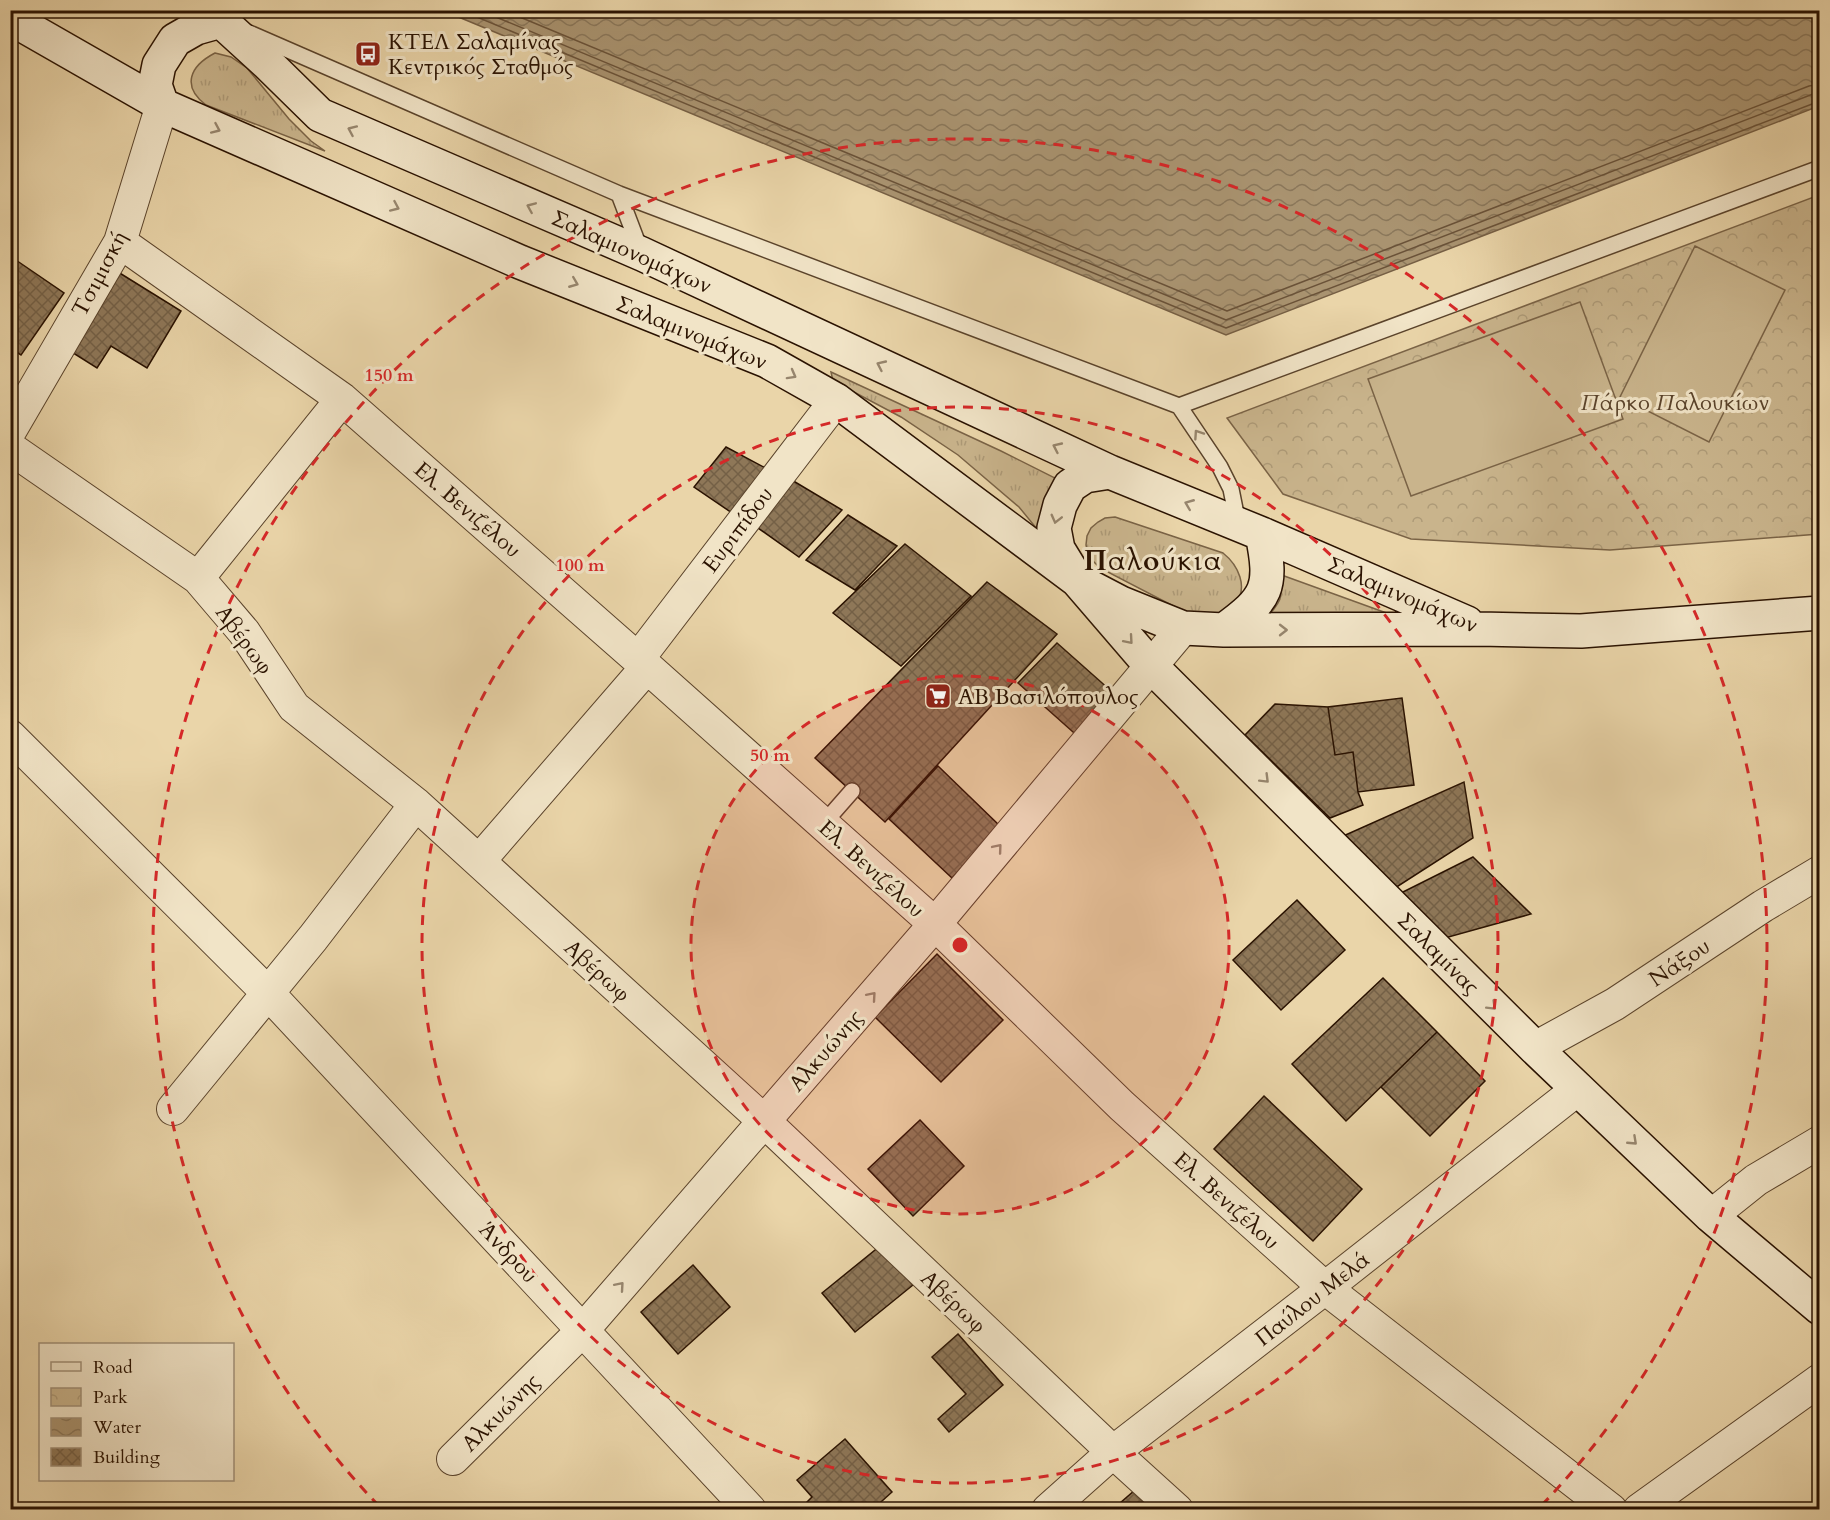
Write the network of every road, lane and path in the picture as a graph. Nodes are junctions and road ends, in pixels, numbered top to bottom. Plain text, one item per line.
1 (223, 16) edge
2 (10, 18) edge
3 (162, 105) junction
4 (1820, 168) edge
5 (619, 194) junction
6 (120, 242) junction
7 (642, 255) junction
8 (342, 399) junction
9 (836, 400) junction
10 (1179, 406) junction
11 (10, 430) edge
12 (10, 448) edge
13 (1110, 472) junction
14 (1250, 529) junction
15 (198, 578) junction
16 (1077, 580) junction
17 (1820, 613) edge
18 (1183, 628) junction
19 (1479, 628) junction
20 (1224, 630) junction
21 (643, 663) junction
22 (1151, 666) junction
23 (10, 736) edge
24 (852, 791) dead end
25 (416, 804) junction
26 (823, 824) junction
27 (479, 861) junction
28 (1820, 872) edge
29 (935, 924) junction
30 (268, 993) junction
31 (1535, 1048) junction
32 (1578, 1089) junction
33 (174, 1109) dead end
34 (763, 1120) junction
35 (1820, 1142) edge
36 (1711, 1216) junction
37 (1325, 1288) junction
38 (1820, 1308) edge
39 (582, 1331) junction
40 (1820, 1380) edge
41 (1113, 1452) junction
42 (453, 1459) dead end
43 (1594, 1505) edge
44 (750, 1509) edge
45 (1048, 1509) edge
46 (1177, 1509) edge
47 (1638, 1509) edge

1 - 3 main road
1 - 5 lane
7 -> 1 main road, Σαλαμιονομάχων
2 - 3 main road, Σαλαμινομάχων
3 - 6 street, Τσιμισκή
3 -> 9 main road, Σαλαμινομάχων
4 - 10 lane
5 - 7 lane
5 - 10 lane
6 - 8 street, Ελ. Βενιζέλου
6 - 11 street, Τσιμισκή
13 -> 7 main road, Σαλαμιονομάχων
8 - 15 street
8 - 21 street, Ελ. Βενιζέλου
9 - 16 main road, Σαλαμινομάχων
9 - 21 street, Ευριπίδου
14 -> 10 lane
12 - 15 street, Αβέρωφ
14 -> 13 main road, Σαλαμινομάχων
13 -> 16 main road
14 - 19 main road, Σαλαμινομάχων
14 - 20 main road
15 - 25 street, Αβέρωφ
16 - 18 main road, Σαλαμινομάχων
16 -> 22 main road, Σαλαμίνας
17 - 19 main road, Σαλαμινομάχων
18 - 20 main road, Σαλαμινομάχων
18 - 22 street, Αλκυώνης
20 -> 19 main road, Σαλαμινομάχων
21 - 26 street, Ελ. Βενιζέλου
21 - 27 street, Ευριπίδου
29 -> 22 street, Αλκυώνης
22 -> 31 main road, Σαλαμίνας
23 - 30 street, Άνδρου
24 - 26 lane
25 - 27 street, Αβέρωφ
25 - 30 street
26 - 29 street, Ελ. Βενιζέλου
27 - 34 street, Αβέρωφ
28 - 31 street, Νάξου
34 -> 29 street, Αλκυώνης
29 - 37 street, Ελ. Βενιζέλου
30 - 33 street
30 - 39 street, Άνδρου
31 - 32 main road, Σαλαμίνας
32 -> 36 main road, Σαλαμίνας
32 - 37 street, Παύλου Μελά
39 -> 34 street, Αλκυώνης
34 - 41 street, Αβέρωφ
35 - 36 street
36 - 38 main road, Σαλαμίνας
37 - 41 street, Παύλου Μελά
37 - 43 street, Ελ. Βενιζέλου
39 - 42 street, Αλκυώνης
39 - 44 street, Άνδρου
40 - 47 street
41 - 45 street, Παύλου Μελά
41 - 46 street, Αβέρωφ

